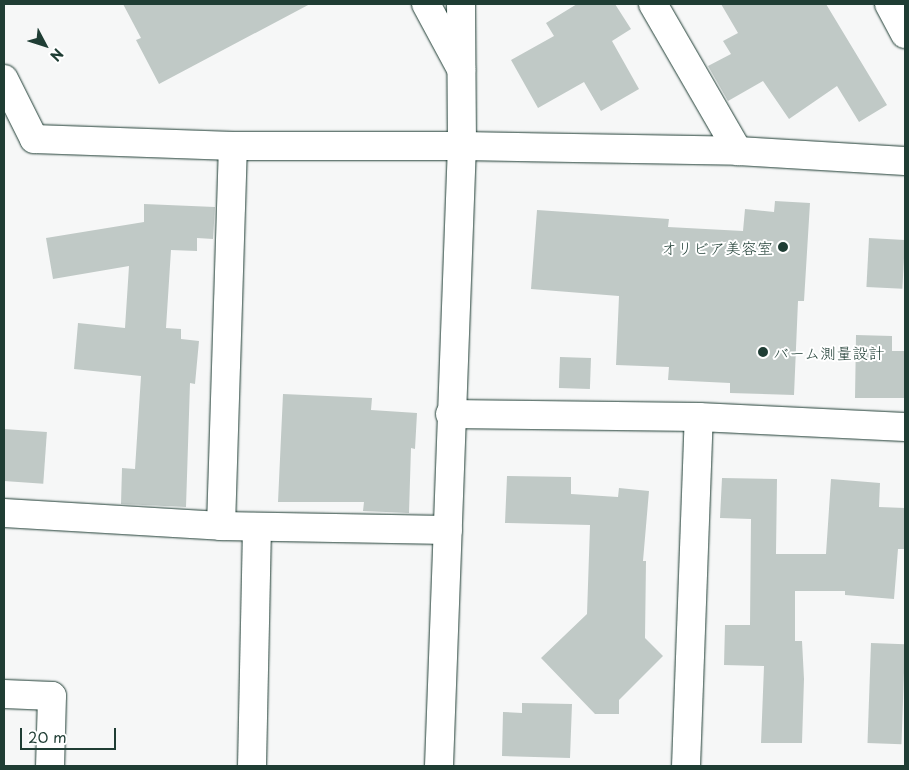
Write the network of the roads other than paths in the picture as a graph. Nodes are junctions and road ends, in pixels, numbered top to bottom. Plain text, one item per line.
1 (426, 4) edge
2 (461, 4) edge
3 (653, 4) edge
4 (890, 4) edge
5 (905, 34) edge
6 (461, 69) junction
7 (4, 79) edge
8 (233, 146) junction
9 (462, 146) junction
10 (738, 151) junction
11 (905, 160) edge
12 (450, 414) junction
13 (699, 417) junction
14 (905, 427) edge
15 (4, 513) edge
16 (221, 526) junction
17 (257, 527) junction
18 (448, 530) junction
19 (4, 694) edge
20 (50, 766) edge
21 (252, 766) edge
22 (439, 766) edge
23 (686, 766) edge

1 - 6 street
2 - 6 street
3 - 10 street
4 - 5 street
6 - 9 street
7 - 8 street
8 - 9 street
8 - 16 street
9 - 10 street
9 - 12 street
10 - 11 street
12 - 13 street
12 - 18 street
13 - 14 street
13 - 23 street
15 - 16 street
16 - 17 street
17 - 18 street
17 - 21 street
18 - 22 street
19 - 20 street

